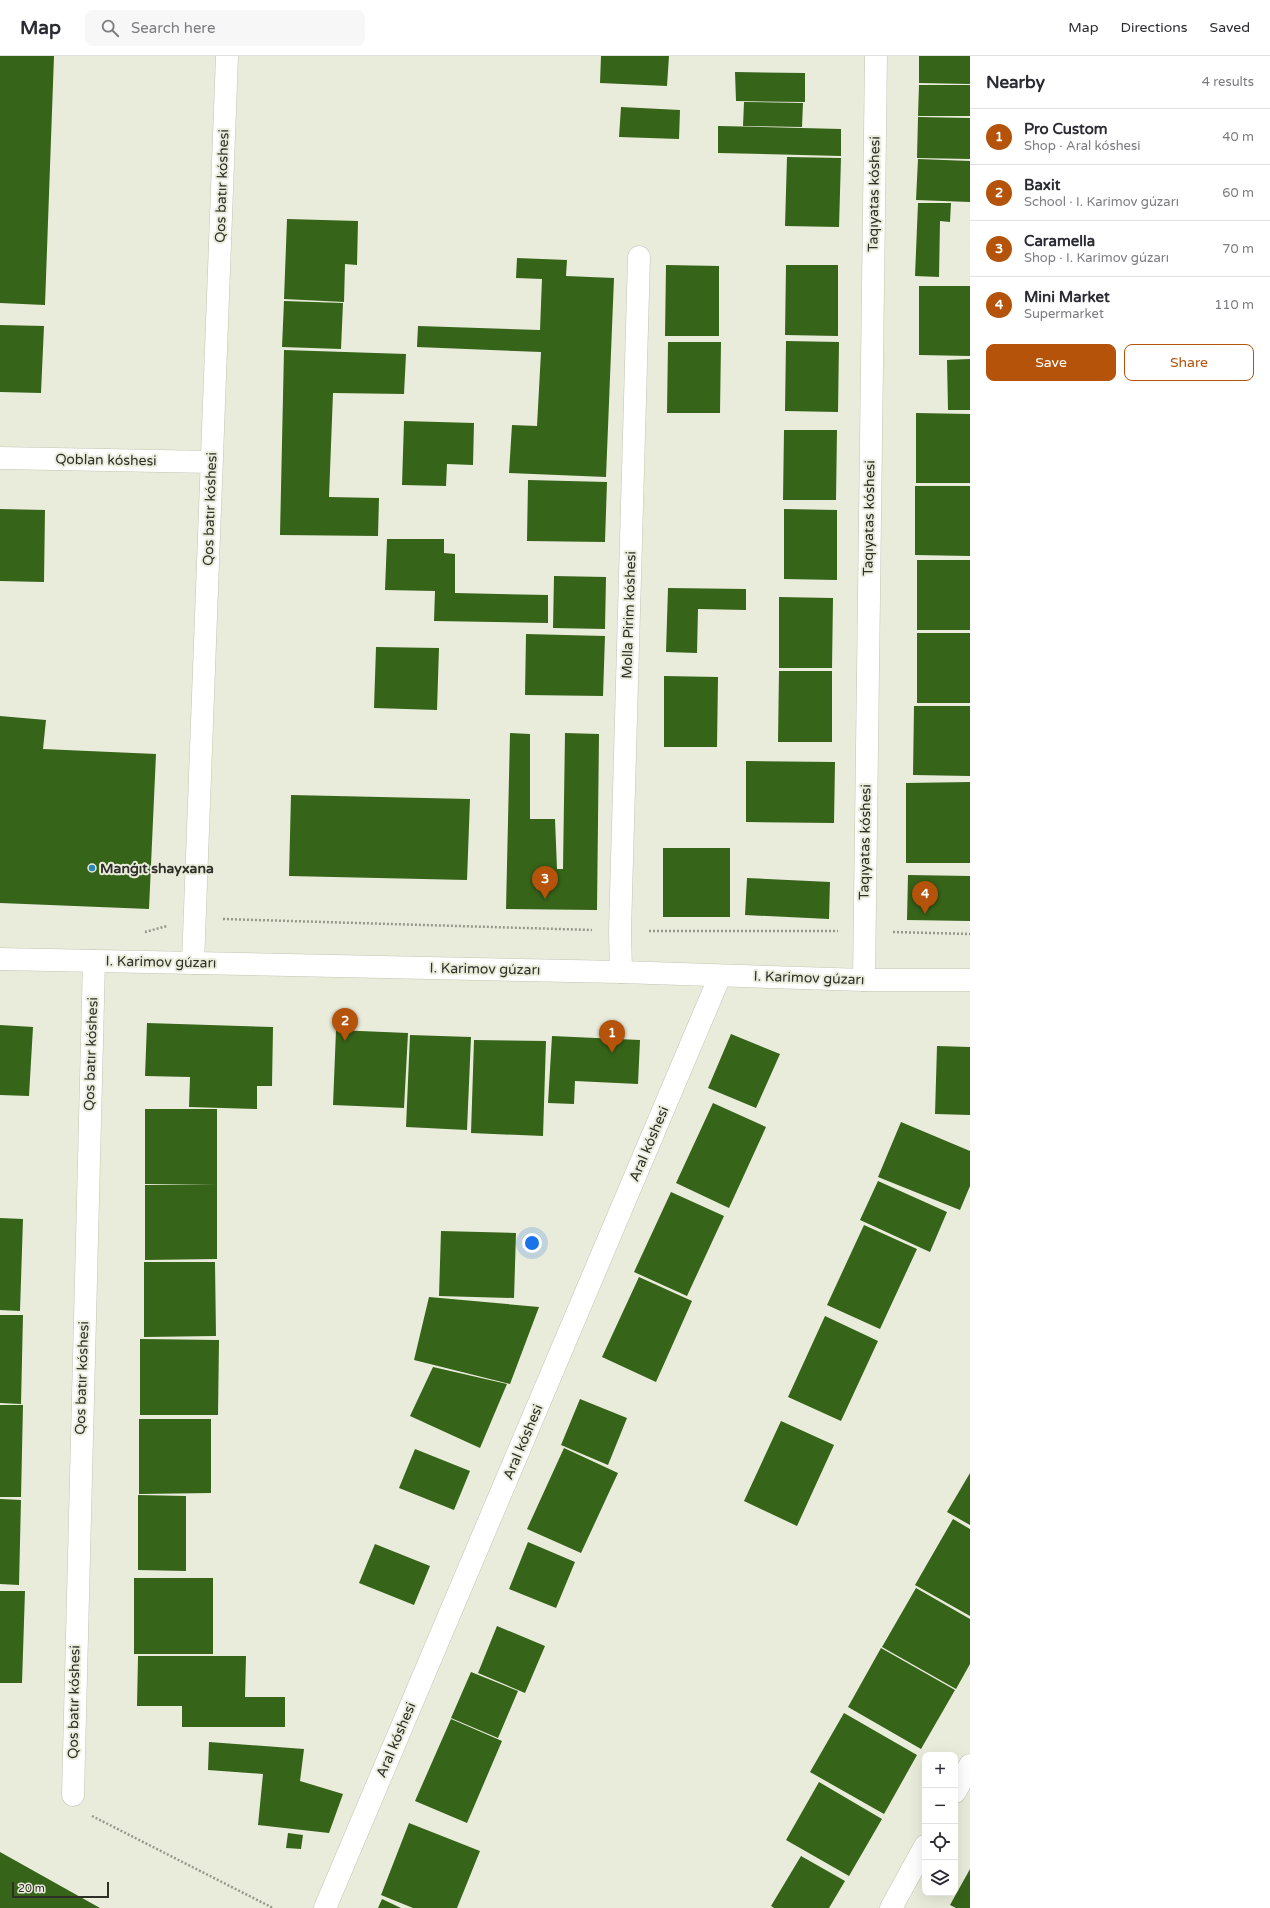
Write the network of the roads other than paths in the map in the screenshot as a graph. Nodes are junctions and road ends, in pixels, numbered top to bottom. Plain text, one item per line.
1 (227, 56) edge
2 (876, 56) edge
3 (639, 257) dead end
4 (0, 458) edge
5 (212, 462) junction
6 (0, 959) edge
7 (94, 961) junction
8 (193, 963) junction
9 (621, 972) junction
10 (720, 976) junction
11 (864, 980) junction
12 (970, 980) edge
13 (970, 1764) edge
14 (957, 1788) edge
15 (73, 1795) road end
16 (922, 1851) edge
17 (325, 1908) edge
18 (891, 1908) edge

1 - 5 street, Qos batır kóshesi
2 - 11 street, Taqıyatas kóshesi
3 - 9 street, Molla Pirim kóshesi
4 - 5 street, Qoblan kóshesi
5 - 8 street, Qos batır kóshesi
6 - 7 street, I. Karimov gúzarı
7 - 8 street, I. Karimov gúzarı
7 - 15 street, Qos batır kóshesi
8 - 9 street, I. Karimov gúzarı
9 - 10 street, I. Karimov gúzarı
10 - 11 street, I. Karimov gúzarı
10 - 17 street, Aral kóshesi
11 - 12 street, I. Karimov gúzarı
13 - 14 street
16 - 18 street

